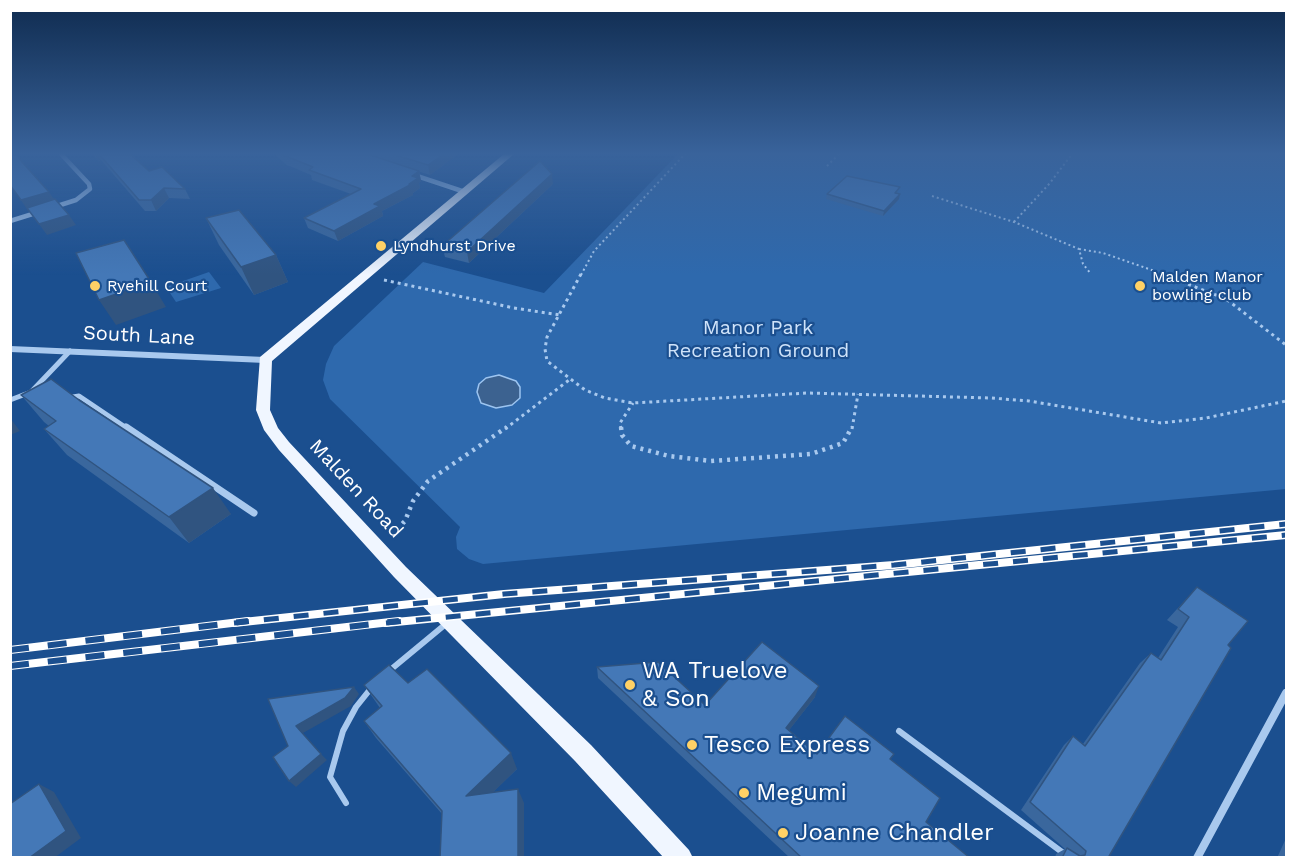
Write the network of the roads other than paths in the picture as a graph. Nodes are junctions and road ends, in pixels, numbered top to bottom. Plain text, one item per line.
1 (85, 195) edge
2 (462, 195) edge
3 (10, 220) edge
4 (10, 349) edge
5 (70, 351) junction
6 (265, 360) junction
7 (10, 400) edge
8 (59, 400) edge
9 (254, 513) dead end
10 (449, 621) junction
11 (1287, 693) edge
12 (899, 731) dead end
13 (346, 803) dead end
14 (681, 858) edge
15 (1070, 858) edge
16 (1197, 858) edge

1 - 3 street
2 - 6 main road
4 - 5 street, South Lane
5 - 6 street, South Lane
5 - 7 street
6 - 10 main road, Malden Road
8 - 9 street
10 - 13 lane
10 - 14 main road, Malden Road
11 - 16 street
12 - 15 lane

